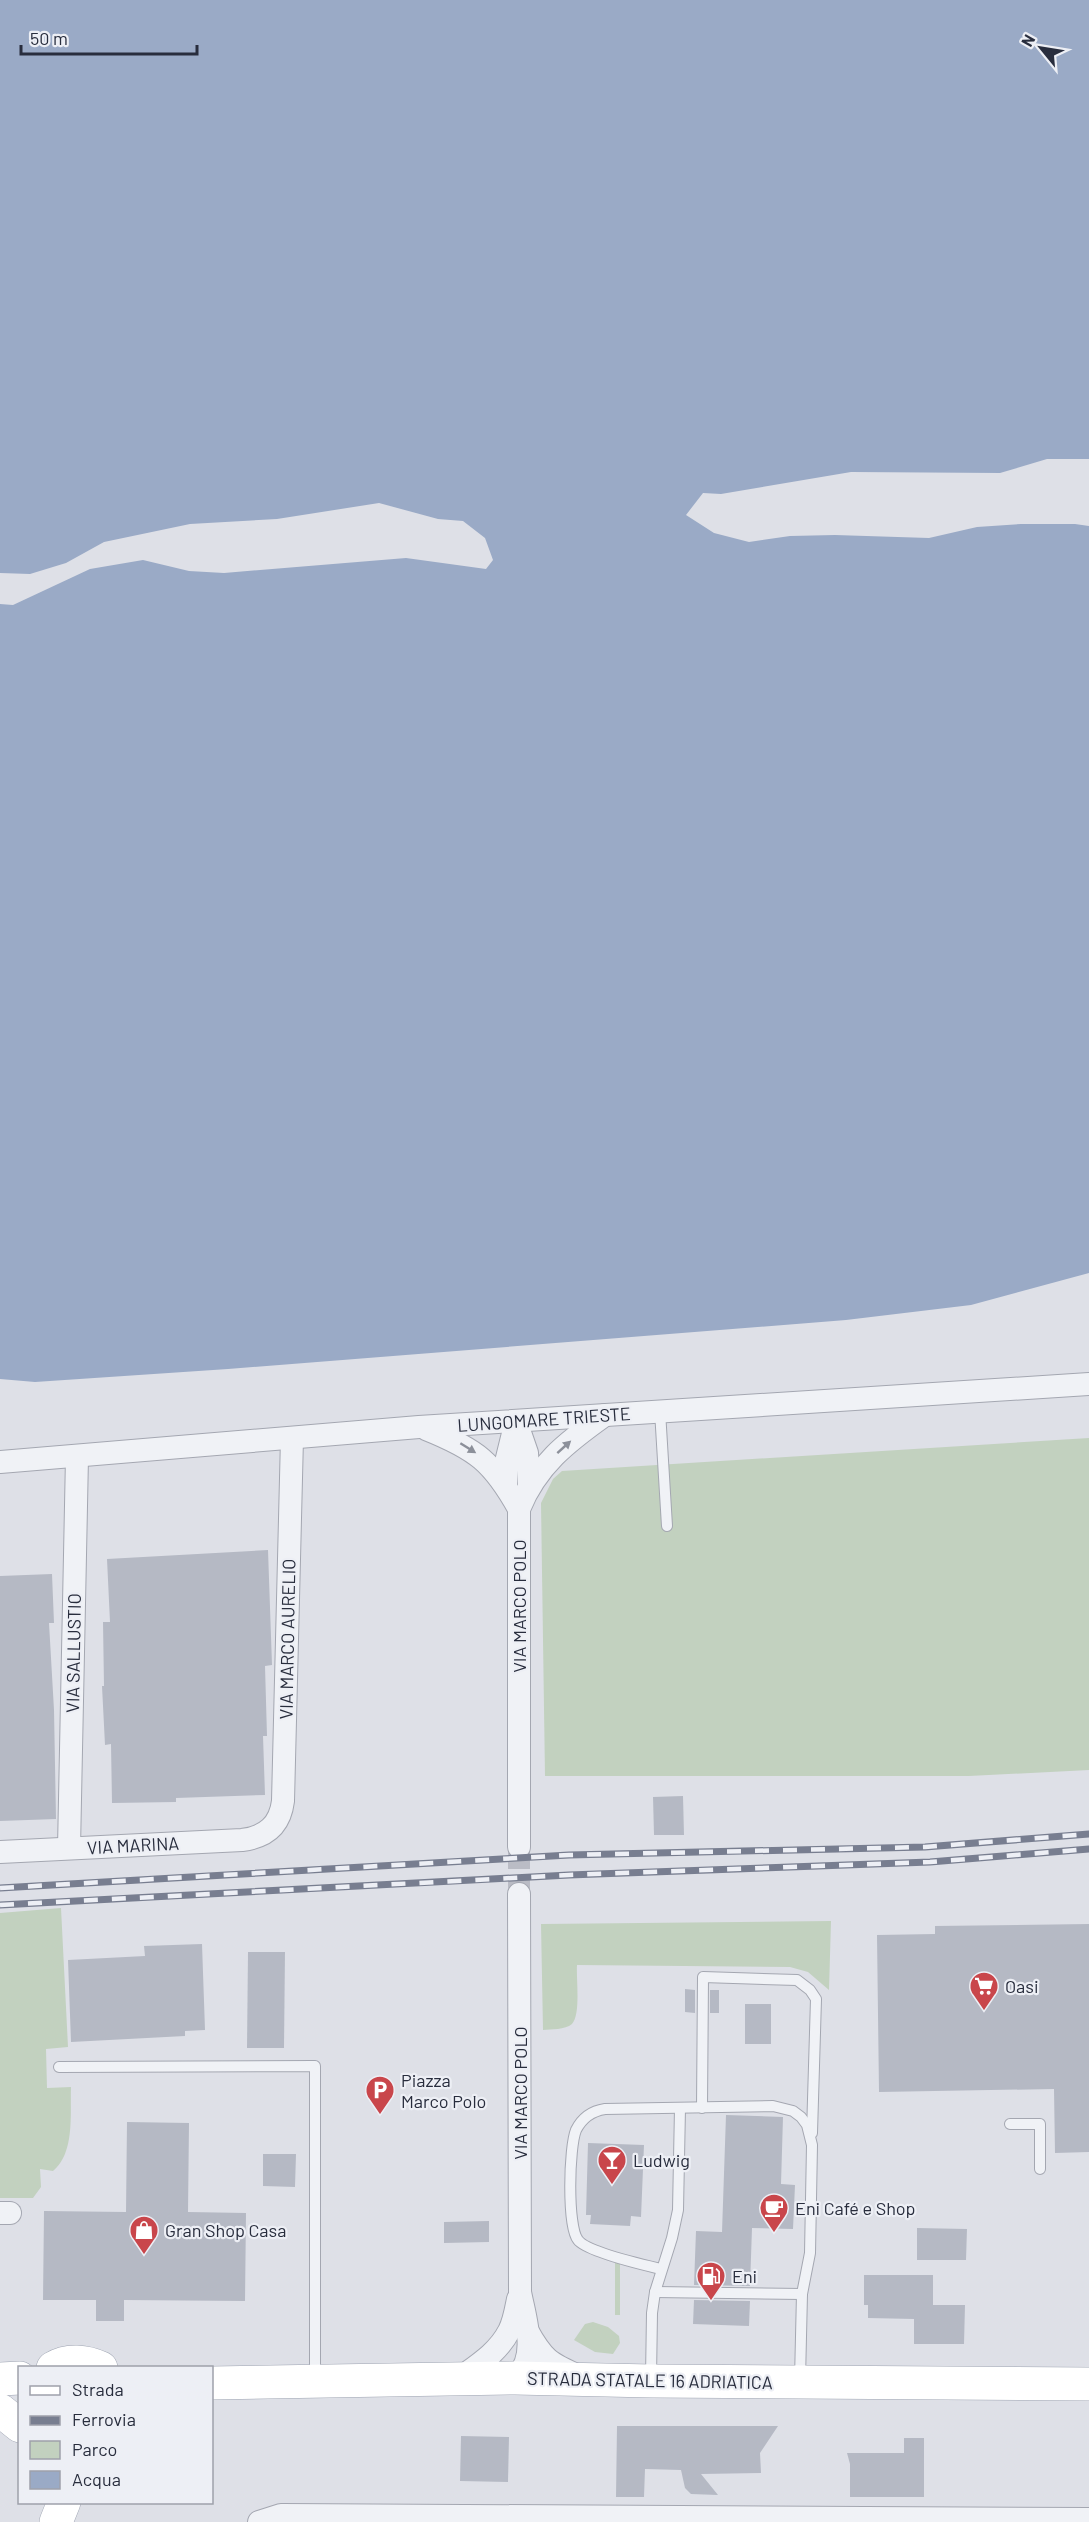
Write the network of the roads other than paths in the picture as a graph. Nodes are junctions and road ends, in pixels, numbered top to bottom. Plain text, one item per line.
1 (1089, 1384) edge
2 (660, 1411) junction
3 (607, 1414) junction
4 (516, 1421) junction
5 (419, 1427) junction
6 (292, 1438) junction
7 (77, 1457) junction
8 (0, 1462) edge
9 (506, 1485) junction
10 (529, 1486) junction
11 (519, 1509) junction
12 (667, 1526) dead end
13 (265, 1833) joint
14 (519, 1847) tunnel mouth
15 (69, 1848) junction
16 (0, 1852) edge
17 (519, 1894) tunnel mouth
18 (59, 2067) dead end
19 (680, 2108) junction
20 (702, 2108) junction
21 (1010, 2124) dead end
22 (812, 2145) junction
23 (1040, 2169) dead end
24 (661, 2269) junction
25 (520, 2292) junction
26 (655, 2292) junction
27 (802, 2294) junction
28 (527, 2328) junction
29 (57, 2366) edge
30 (98, 2366) edge
31 (581, 2377) junction
32 (18, 2378) edge
33 (515, 2378) junction
34 (0, 2379) edge
35 (456, 2380) junction
36 (651, 2381) junction
37 (315, 2382) junction
38 (800, 2382) junction
39 (213, 2383) edge
40 (1089, 2384) edge
41 (0, 2410) edge
42 (18, 2424) edge
43 (43, 2504) edge
44 (63, 2504) edge
45 (1089, 2519) edge
46 (261, 2521) edge
47 (44, 2522) edge
48 (56, 2522) edge

1 - 2 street, LUNGOMARE TRIESTE
2 - 3 street, LUNGOMARE TRIESTE
2 - 12 lane
3 - 4 street, LUNGOMARE TRIESTE
10 -> 3 street, VIA MARCO POLO
4 - 5 street, LUNGOMARE TRIESTE
4 - 9 street
4 - 10 street, VIA MARCO POLO
5 - 6 street, LUNGOMARE TRIESTE
5 -> 9 street, VIA MARCO POLO
6 - 7 street, LUNGOMARE TRIESTE
6 - 13 street, VIA MARCO AURELIO
7 - 8 street, LUNGOMARE TRIESTE
7 - 15 street, VIA SALLUSTIO
9 - 11 street, VIA MARCO POLO
10 - 11 street, VIA MARCO POLO
11 - 14 street, VIA MARCO POLO
13 - 15 street, VIA MARINA
15 - 16 street, VIA MARINA
17 - 25 street, VIA MARCO POLO
18 - 37 lane
19 - 20 lane
19 - 24 lane
19 - 24 lane
20 - 22 lane
20 - 22 lane
21 - 23 lane
22 - 27 lane
24 - 26 lane
25 - 28 street, VIA MARCO POLO
25 - 35 street, VIA MARCO POLO
26 - 27 lane
26 - 36 lane
27 - 38 lane
28 - 31 street, VIA MARCO POLO
28 - 33 street, VIA MARCO POLO
29 - 30 main road
31 - 33 main road, STRADA STATALE 16 ADRIATICA
31 - 36 main road, STRADA STATALE 16 ADRIATICA
32 - 34 main road
33 - 35 main road, STRADA STATALE 16 ADRIATICA
35 - 37 main road, STRADA STATALE 16 ADRIATICA
36 - 38 main road, STRADA STATALE 16 ADRIATICA
37 - 39 main road, STRADA STATALE 16 ADRIATICA
38 - 40 main road, STRADA STATALE 16 ADRIATICA
41 - 42 main road
43 - 47 main road
44 - 48 main road
45 - 46 street

